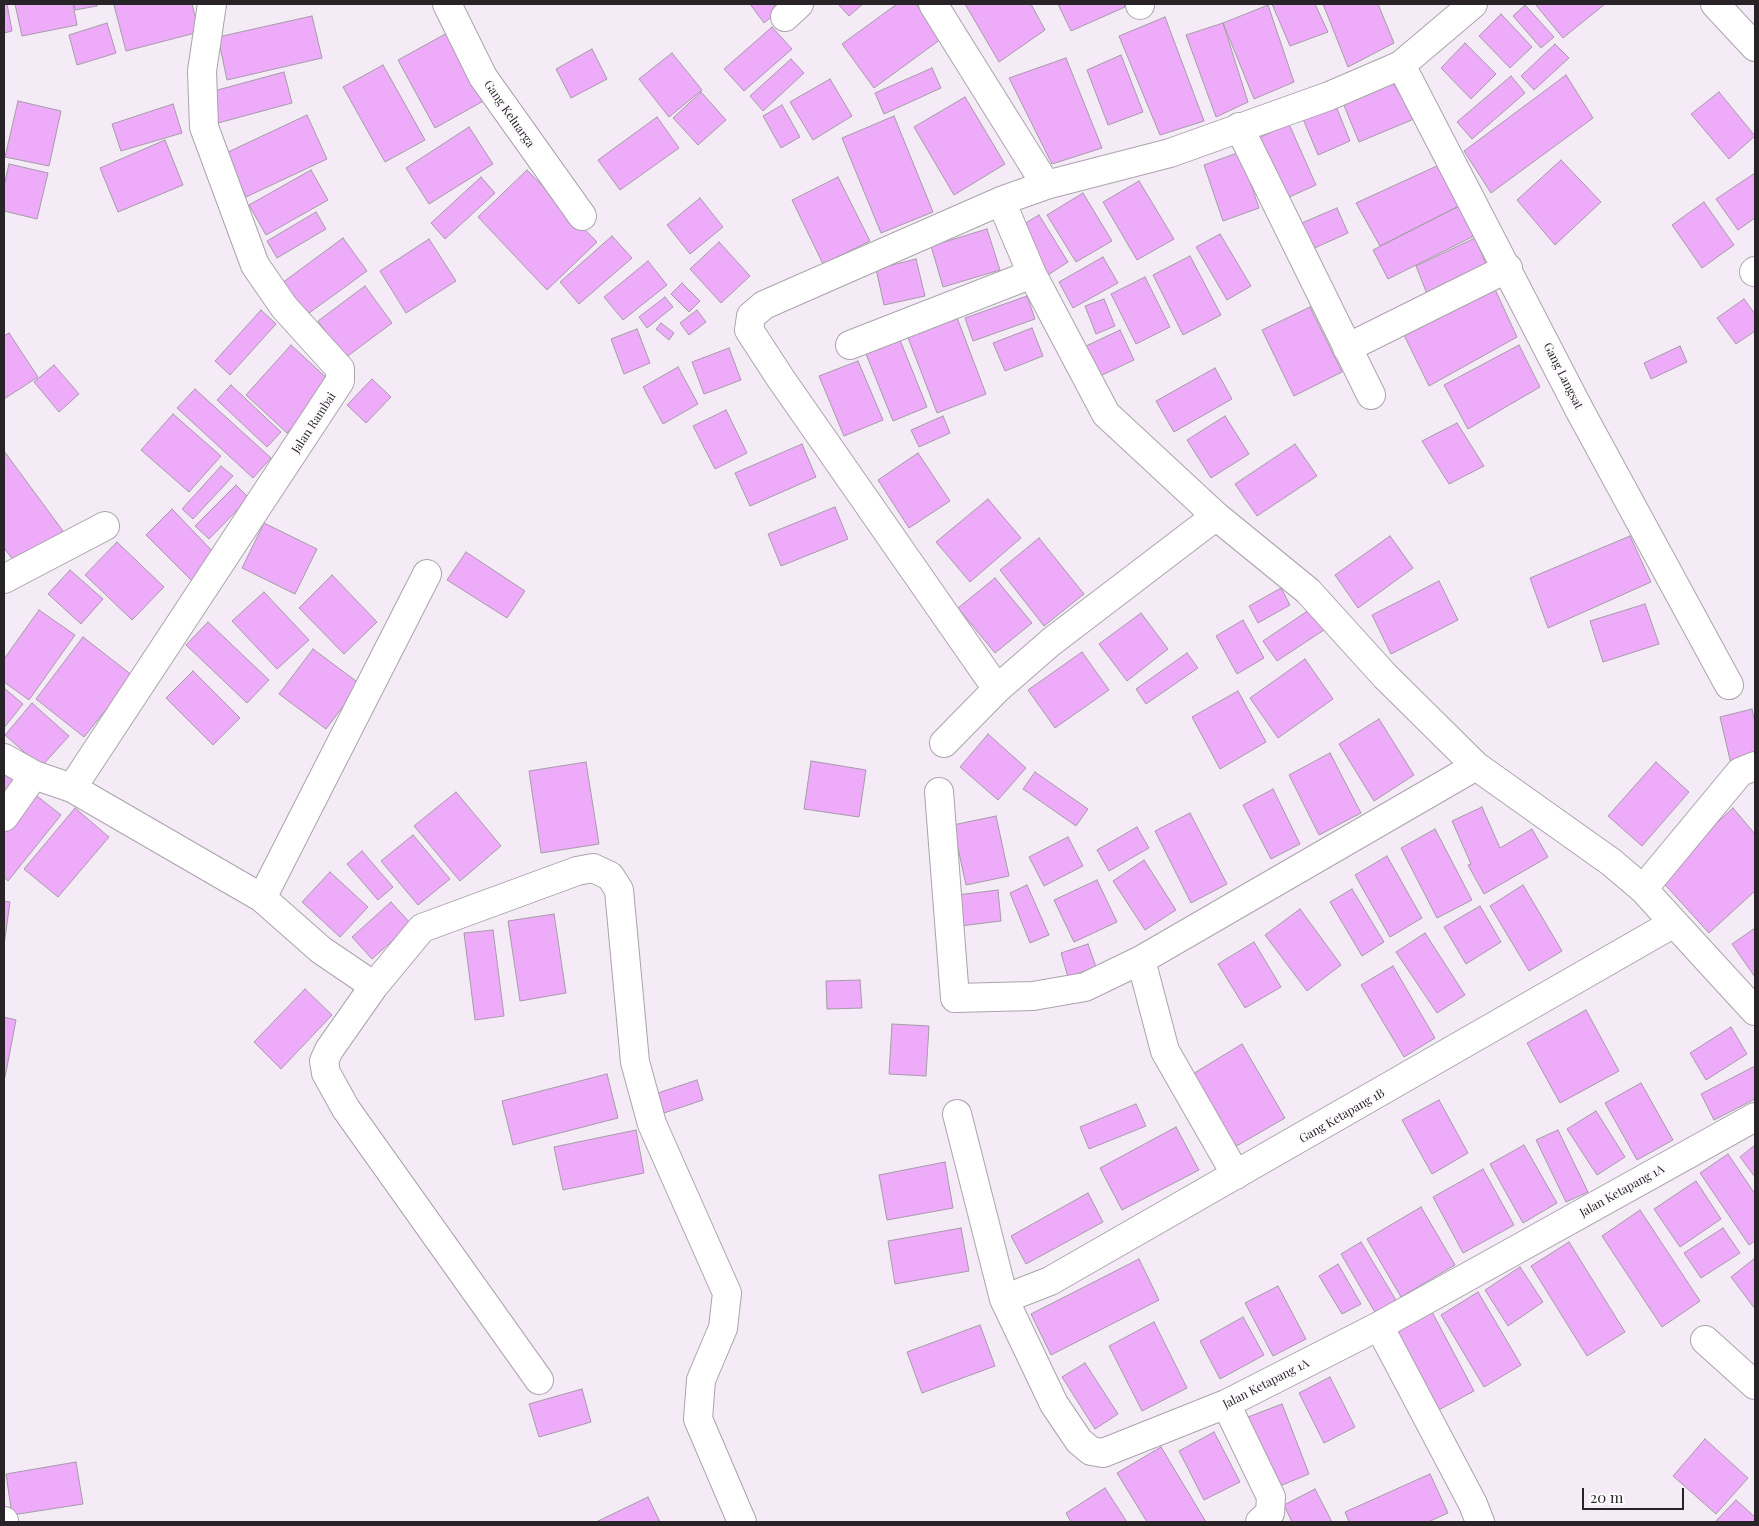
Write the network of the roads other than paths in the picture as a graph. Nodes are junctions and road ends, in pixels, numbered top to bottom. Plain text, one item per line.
1 (212, 4) edge
2 (447, 4) edge
3 (933, 4) edge
4 (1472, 4) edge
5 (1715, 4) edge
6 (1754, 42) edge
7 (1401, 66) junction
8 (1239, 127) junction
9 (1046, 185) junction
10 (1001, 201) junction
11 (582, 216) dead end
12 (1508, 268) junction
13 (1032, 274) junction
14 (850, 345) dead end
15 (1348, 348) junction
16 (1371, 395) dead end
17 (1216, 516) junction
18 (105, 526) dead end
19 (427, 574) dead end
20 (4, 579) edge
21 (1729, 685) dead end
22 (997, 689) junction
23 (944, 743) dead end
24 (4, 758) edge
25 (1476, 766) junction
26 (1755, 766) edge
27 (34, 775) junction
28 (72, 788) junction
29 (939, 792) dead end
30 (4, 817) edge
31 (1643, 889) junction
32 (262, 898) junction
33 (1674, 924) junction
34 (1141, 960) junction
35 (374, 986) junction
36 (1755, 1011) edge
37 (957, 1114) dead end
38 (1755, 1117) edge
39 (1236, 1175) junction
40 (1004, 1299) junction
41 (1378, 1326) junction
42 (1705, 1340) dead end
43 (538, 1380) dead end
44 (1755, 1385) edge
45 (1226, 1404) junction
46 (742, 1522) edge
47 (1260, 1522) edge
48 (1480, 1522) edge

1 - 28 street, Jalan Rambai
2 - 11 street, Gang Keluarga
3 - 9 street
4 - 7 street
5 - 6 street
7 - 8 street
7 - 12 street, Gang Langsat
8 - 9 street
8 - 15 street
9 - 10 street
10 - 13 street
10 - 22 street
12 - 15 street
12 - 21 street, Gang Langsat
13 - 14 street
13 - 17 street
15 - 16 street
17 - 22 street
17 - 25 street
18 - 20 street
19 - 32 street
22 - 23 street
24 - 27 street
25 - 31 street
25 - 34 street
26 - 31 street
27 - 28 street
27 - 30 street
28 - 32 street
29 - 34 street
31 - 33 street
32 - 35 street
33 - 36 street
33 - 39 street, Gang Ketapang 1B
34 - 39 street
35 - 43 street
35 - 46 street
37 - 40 street, Jalan Ketapang 1A
38 - 41 street, Jalan Ketapang 1A
39 - 40 street, Gang Ketapang 1B
40 - 45 street, Jalan Ketapang 1A
41 - 45 street, Jalan Ketapang 1A
41 - 48 street
42 - 44 street
45 - 47 street

